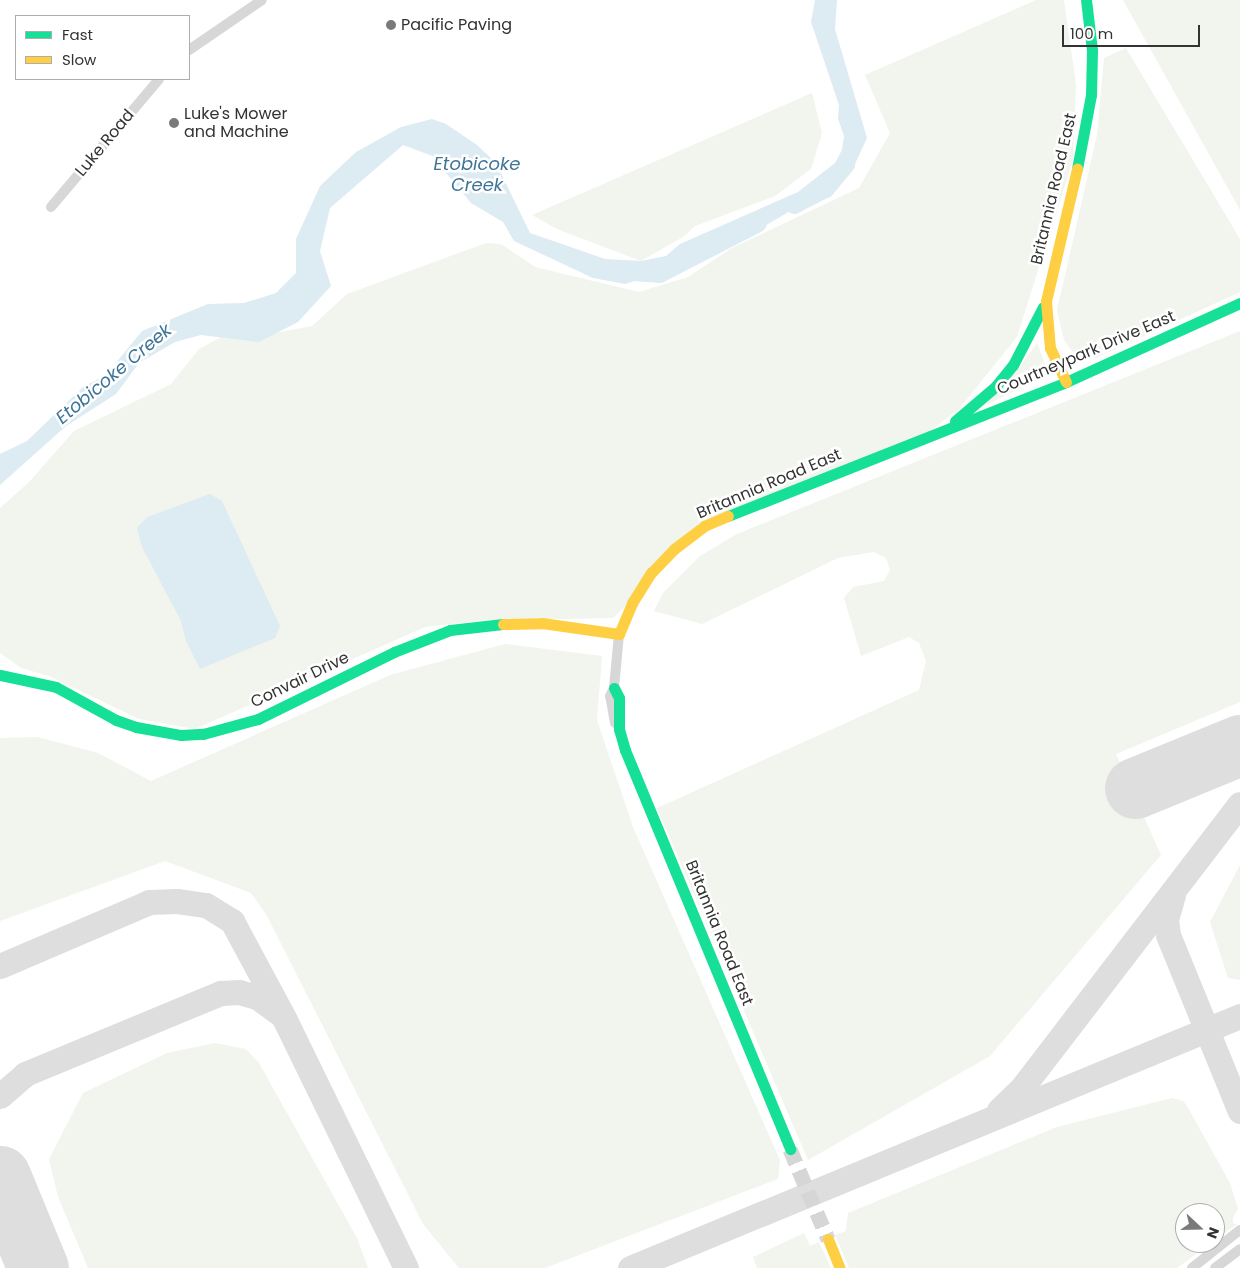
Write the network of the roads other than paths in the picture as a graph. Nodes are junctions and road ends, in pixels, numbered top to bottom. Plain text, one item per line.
1 (262, 0) edge
2 (1086, 0) edge
3 (190, 49) edge
4 (158, 80) edge
5 (51, 207) dead end
6 (1046, 301) junction
7 (1240, 303) edge
8 (1066, 382) junction
9 (943, 430) junction
10 (619, 634) junction
11 (0, 675) edge
12 (614, 688) joint
13 (790, 1149) tunnel mouth
14 (1240, 1230) edge
15 (828, 1239) tunnel mouth
16 (1240, 1249) edge
17 (840, 1268) edge
18 (1192, 1268) edge
19 (1215, 1268) edge

1 - 3 street
2 - 6 street, Britannia Road East
4 - 5 street, Luke Road
6 - 8 street, Britannia Road East
6 - 9 street
7 - 8 street, Courtneypark Drive East
8 - 9 street, Courtneypark Drive East
9 - 10 street, Britannia Road East
10 - 11 street, Convair Drive
10 - 12 street, Britannia Road East
12 - 13 street, Britannia Road East
14 - 18 street
15 - 17 street
16 - 19 street

